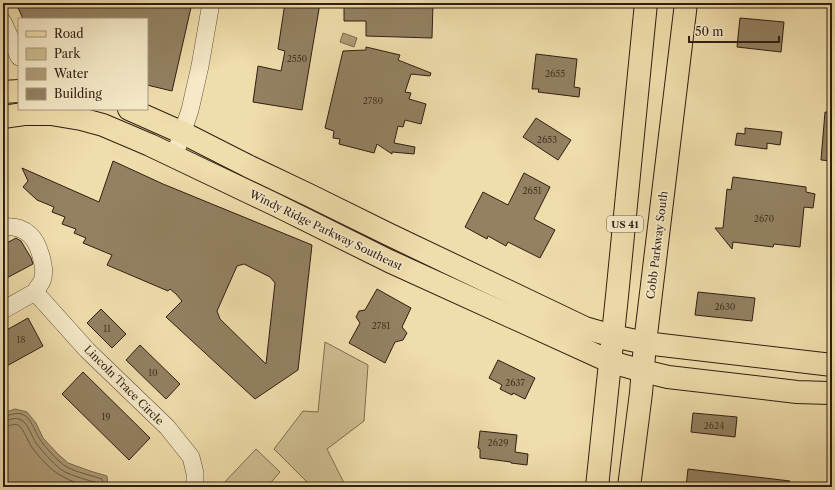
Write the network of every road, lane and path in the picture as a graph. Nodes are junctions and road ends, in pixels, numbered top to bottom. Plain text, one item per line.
1 (211, 3) edge
2 (646, 3) edge
3 (686, 3) edge
4 (3, 22) edge
5 (18, 55) edge
6 (18, 90) edge
7 (3, 92) edge
8 (131, 110) edge
9 (3, 117) edge
10 (183, 133) junction
11 (174, 157) junction
12 (3, 227) edge
13 (35, 292) junction
14 (3, 310) edge
15 (613, 336) junction
16 (645, 344) junction
17 (611, 362) junction
18 (832, 365) edge
19 (643, 371) junction
20 (832, 392) edge
21 (195, 487) edge
22 (597, 487) edge
23 (629, 487) edge

1 - 10 street
2 - 15 main road, US 41
3 - 16 main road, Cobb Parkway South / US 41
4 - 5 street
6 - 7 main road
8 - 10 main road
9 - 11 main road, Windy Ridge Parkway Southeast
10 - 11 street
10 - 15 main road
11 - 17 main road, Windy Ridge Parkway Southeast
12 - 13 street
13 - 14 street
13 - 21 street, Lincoln Trace Circle
15 - 16 main road
15 - 17 main road, US 41
16 - 18 main road
16 - 19 main road, Cobb Parkway South / US 41
17 - 19 main road, Windy Ridge Parkway Southeast
17 - 22 main road, US 41
19 - 20 main road, Windy Ridge Parkway Southeast
19 - 23 main road, Cobb Parkway South / US 41

